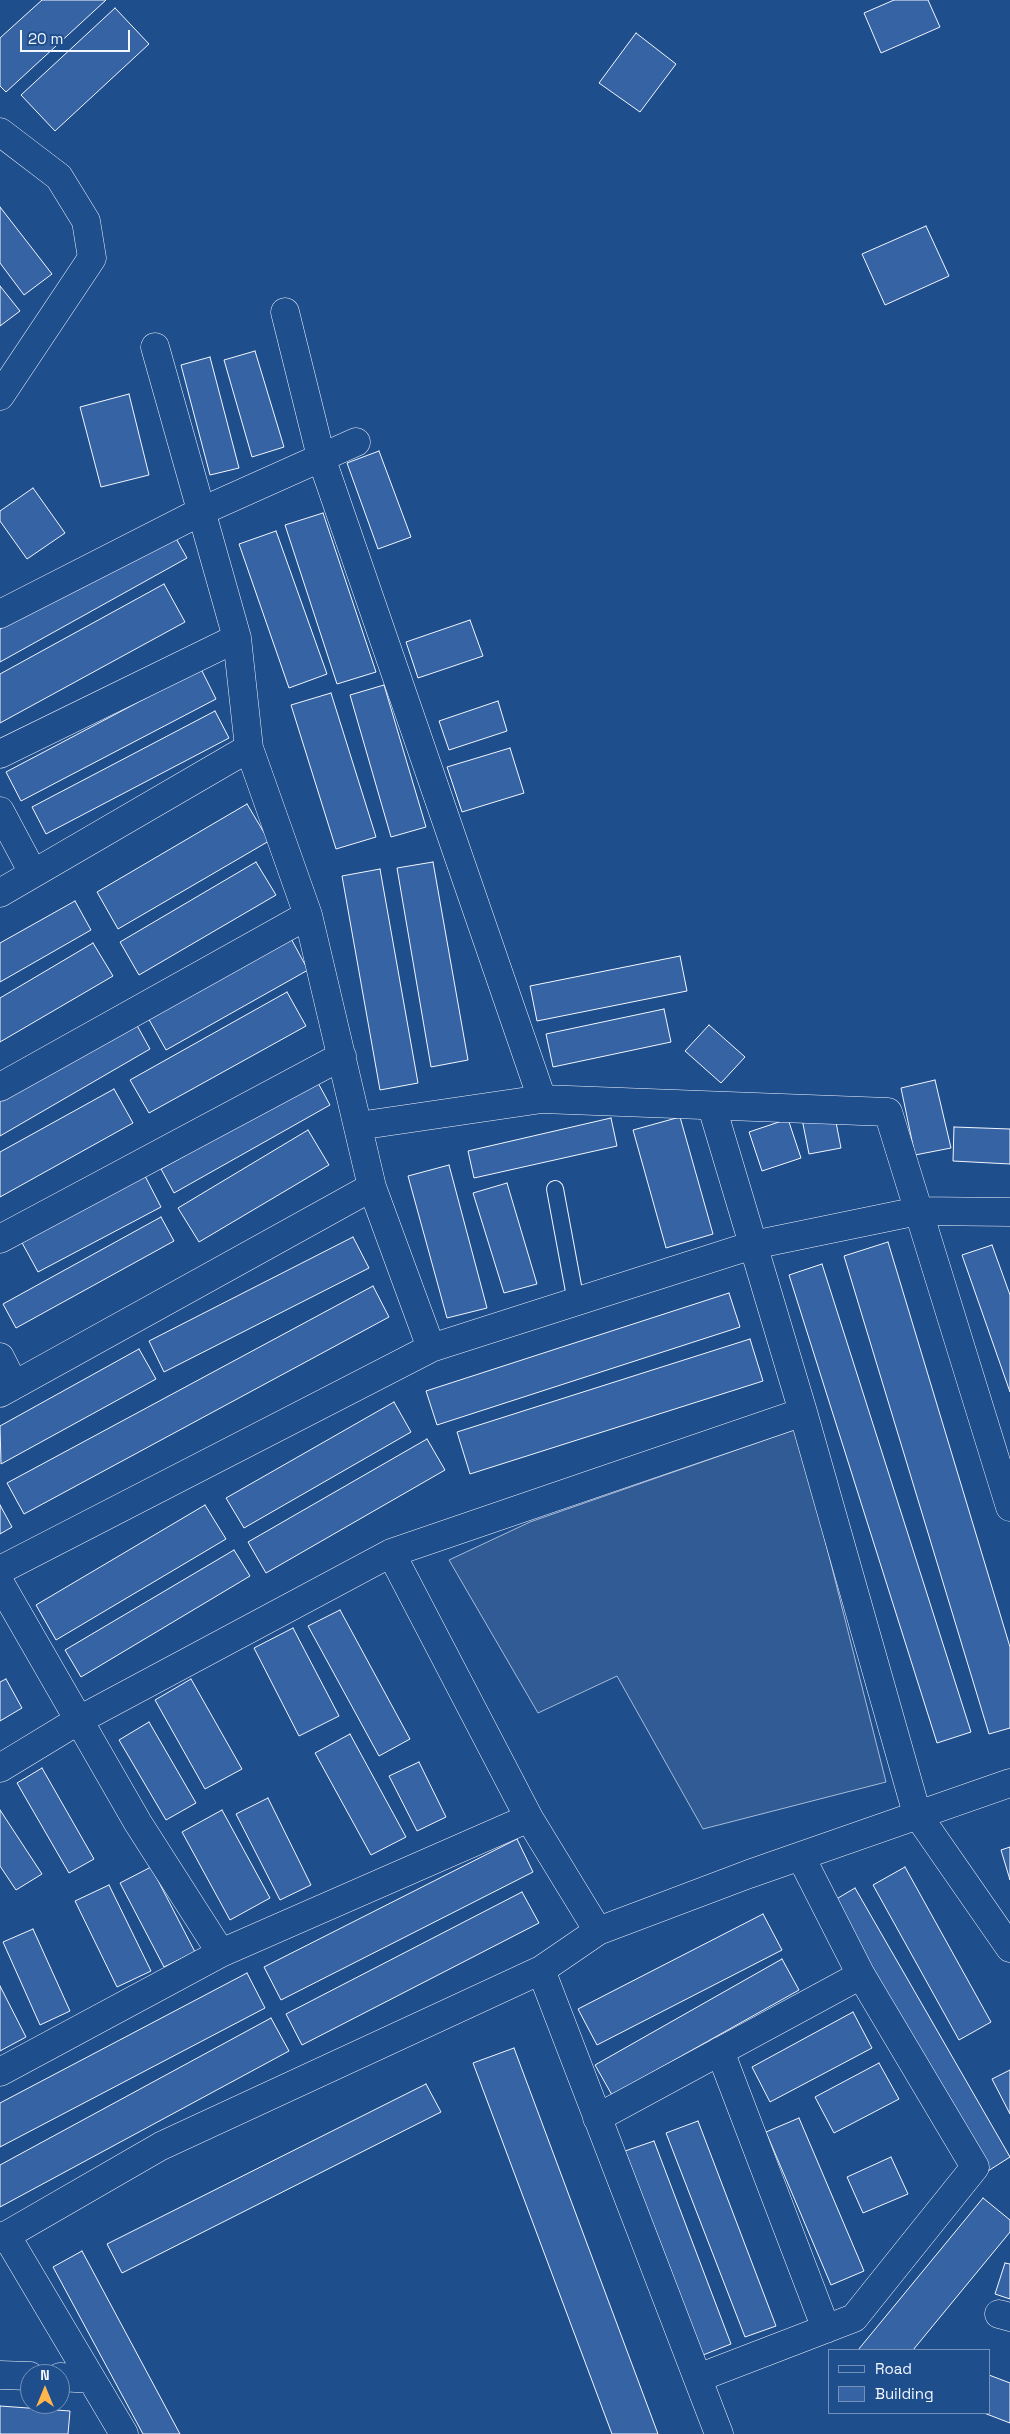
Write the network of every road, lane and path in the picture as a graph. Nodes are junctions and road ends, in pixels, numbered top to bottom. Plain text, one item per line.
1 (0, 132) edge
2 (285, 312) dead end
3 (155, 347) dead end
4 (0, 396) edge
5 (356, 442) dead end
6 (321, 457) junction
7 (202, 511) junction
8 (0, 614) edge
9 (237, 638) junction
10 (249, 748) junction
11 (0, 754) edge
12 (0, 811) edge
13 (33, 873) junction
14 (0, 893) edge
15 (308, 915) junction
16 (342, 1056) junction
17 (0, 1086) edge
18 (542, 1099) junction
19 (712, 1107) junction
20 (358, 1126) junction
21 (372, 1187) junction
22 (554, 1190) dead end
23 (918, 1211) junction
24 (1010, 1212) edge
25 (0, 1239) edge
26 (753, 1245) junction
27 (576, 1302) junction
28 (431, 1348) junction
29 (0, 1357) edge
30 (7, 1389) edge
31 (803, 1412) junction
32 (1003, 1457) edge
33 (1010, 1507) edge
34 (391, 1553) junction
35 (0, 1570) edge
36 (0, 1583) edge
37 (79, 1720) junction
38 (0, 1768) edge
39 (1010, 1783) edge
40 (917, 1814) junction
41 (529, 1818) junction
42 (801, 1857) junction
43 (598, 1932) junction
44 (1010, 1948) edge
45 (221, 1953) junction
46 (542, 1970) junction
47 (861, 1975) junction
48 (720, 2051) junction
49 (0, 2072) edge
50 (596, 2118) junction
51 (3, 2237) edge
52 (826, 2329) junction
53 (0, 2375) edge
54 (20, 2376) edge
55 (70, 2377) edge
56 (91, 2378) junction
57 (698, 2378) junction
58 (124, 2434) edge
59 (719, 2434) edge

1 - 4 street
2 - 6 street
3 - 7 street
5 - 6 street
6 - 7 street
6 - 18 street
7 - 8 street
7 - 9 street
9 - 10 street
9 - 11 street
10 - 13 street
10 - 15 street
12 - 13 street
13 - 14 street
15 - 16 street
15 - 17 street
16 - 20 street
16 - 25 street
18 - 19 street
18 - 20 street
19 - 23 street
19 - 26 street
20 - 21 street
21 - 28 street
21 - 30 street
22 - 27 lane
23 - 24 street
23 - 26 street
23 - 32 street
26 - 27 street
26 - 31 street
27 - 28 street
28 - 35 street
29 - 30 street
31 - 34 street
31 - 40 street
32 - 33 street
34 - 37 street
34 - 41 street
36 - 37 street
37 - 38 street
37 - 45 street
39 - 40 street
40 - 42 street
40 - 44 street
41 - 43 street
41 - 45 street
42 - 43 street
42 - 47 street
43 - 46 street
45 - 49 street
46 - 50 street
46 - 51 street
47 - 48 street
47 - 52 street
48 - 50 street
48 - 52 street
50 - 57 street
51 - 56 street
52 - 57 street
53 - 54 street
55 - 56 street
56 - 58 street
57 - 59 street

